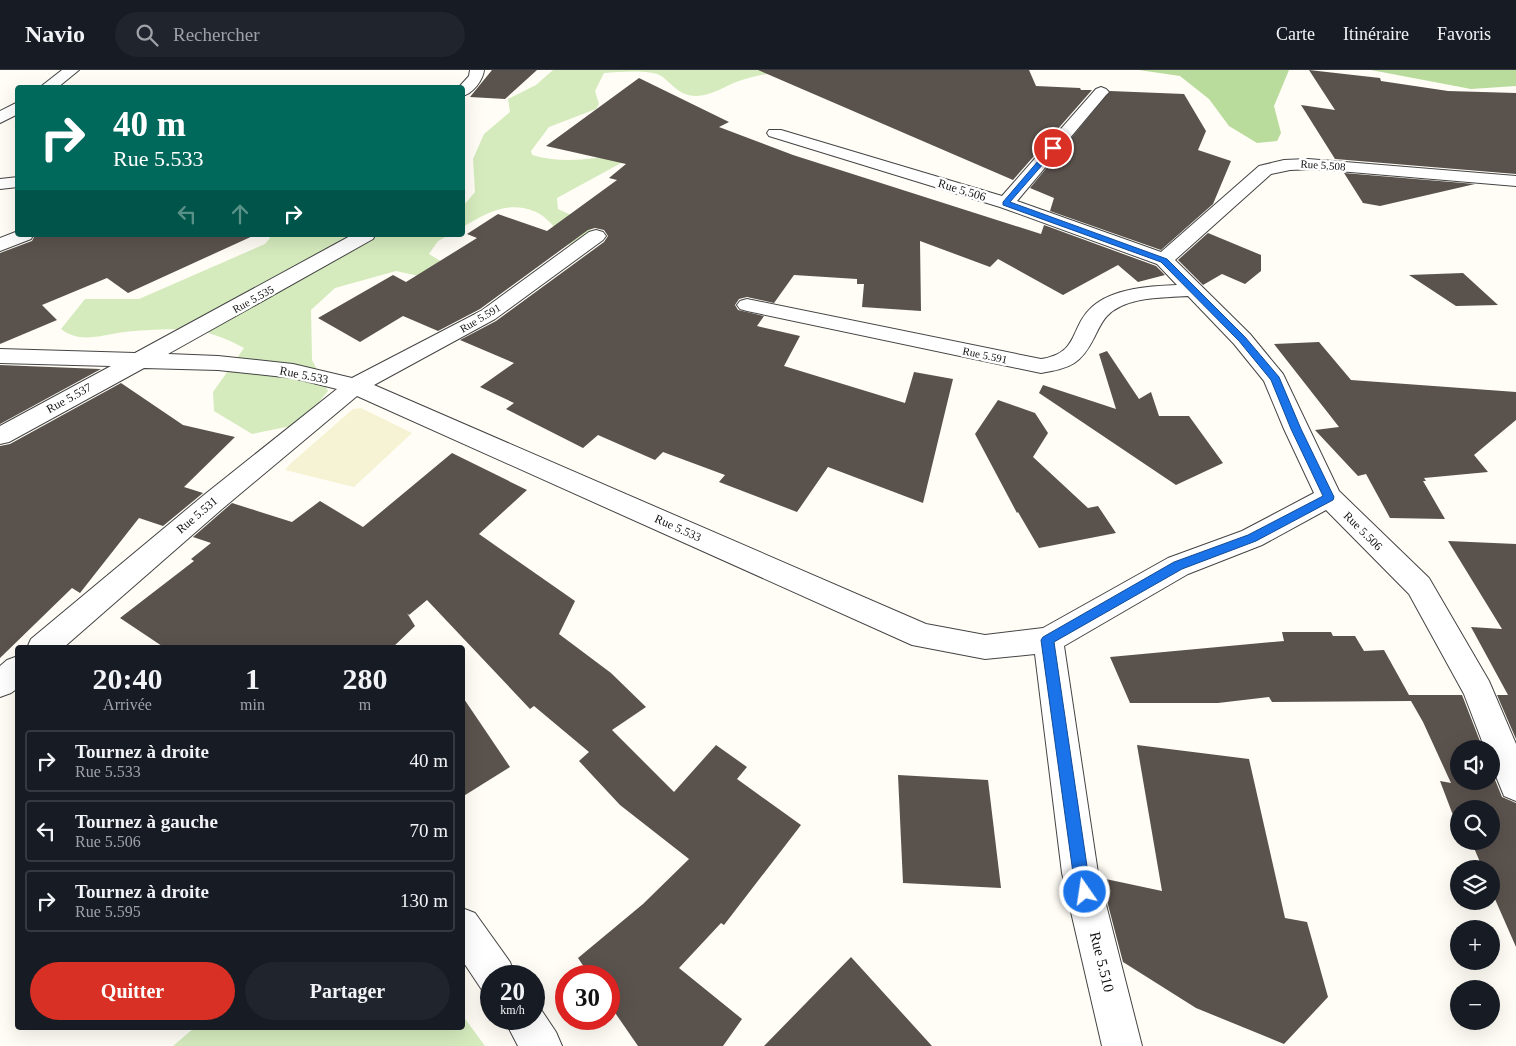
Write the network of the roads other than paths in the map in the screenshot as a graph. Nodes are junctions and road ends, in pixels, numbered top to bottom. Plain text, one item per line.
1 (72, 70) edge
2 (477, 70) edge
3 (50, 85) edge
4 (465, 89) edge
5 (1101, 92) dead end
6 (15, 109) edge
7 (0, 118) edge
8 (775, 133) dead end
9 (1516, 181) edge
10 (15, 182) edge
11 (0, 184) edge
12 (1006, 203) junction
13 (596, 236) dead end
14 (19, 237) edge
15 (362, 237) edge
16 (0, 245) edge
17 (1164, 260) junction
18 (1195, 290) junction
19 (747, 305) dead end
20 (0, 356) edge
21 (138, 360) junction
22 (355, 386) junction
23 (0, 436) edge
24 (1329, 497) junction
25 (1048, 640) junction
26 (46, 645) edge
27 (15, 672) edge
28 (0, 684) edge
29 (1516, 785) edge
30 (465, 930) edge
31 (489, 965) edge
32 (531, 1030) edge
33 (542, 1046) edge
34 (1122, 1046) edge

1 - 3 street
2 - 4 street
5 - 12 street
6 - 7 street
8 - 12 street, Rue 5.506
9 - 17 street, Rue 5.508
10 - 11 street
12 - 17 street, Rue 5.506
13 - 22 street, Rue 5.591
14 - 16 street
15 - 21 street, Rue 5.535
17 - 18 street, Rue 5.506
18 - 19 street, Rue 5.591
18 - 24 street, Rue 5.506
20 - 21 street, Rue 5.533
21 - 22 street, Rue 5.533
21 - 23 street, Rue 5.537
22 - 25 street, Rue 5.533
22 - 26 street, Rue 5.531
24 - 25 street, Rue 5.533
24 - 29 street, Rue 5.506
25 - 34 street, Rue 5.510
27 - 28 street
30 - 31 street
32 - 33 street

